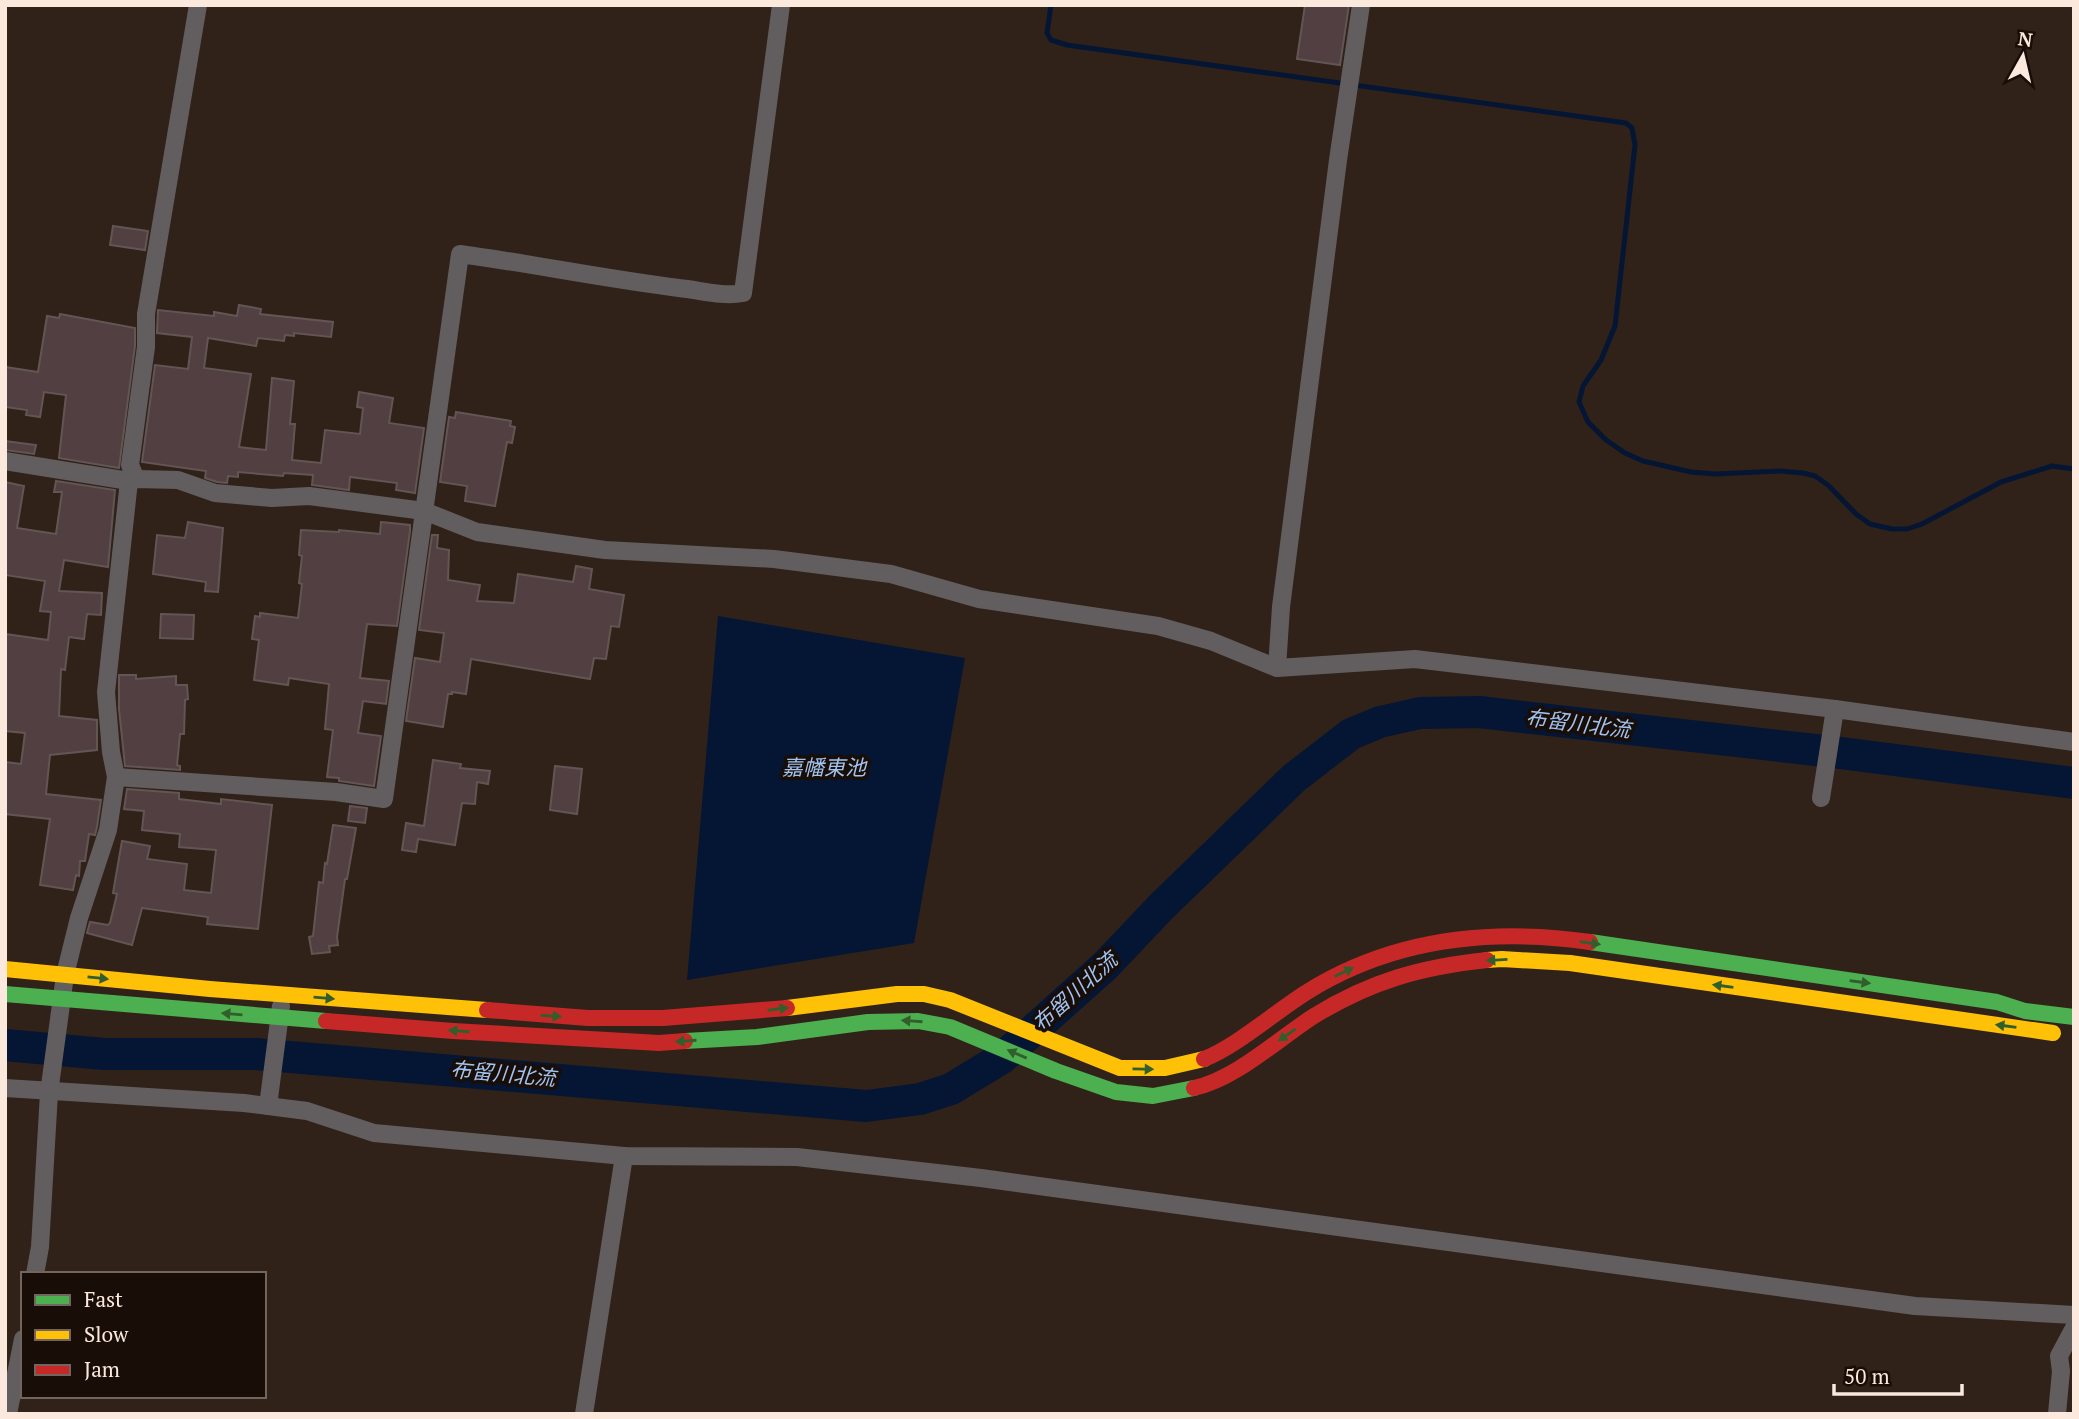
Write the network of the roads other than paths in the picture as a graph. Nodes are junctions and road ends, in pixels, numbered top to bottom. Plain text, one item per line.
1 (198, 5) edge
2 (781, 5) edge
3 (1361, 5) edge
4 (5, 461) edge
5 (133, 480) junction
6 (424, 511) junction
7 (1277, 668) junction
8 (1834, 716) junction
9 (2074, 742) edge
10 (116, 777) junction
11 (1821, 798) dead end
12 (5, 969) edge
13 (65, 975) junction
14 (5, 994) edge
15 (282, 995) junction
16 (60, 1008) junction
17 (2074, 1017) edge
18 (278, 1024) junction
19 (2074, 1036) edge
20 (5, 1088) edge
21 (50, 1088) junction
22 (269, 1103) junction
23 (624, 1156) junction
24 (35, 1272) edge
25 (2074, 1315) edge
26 (2074, 1328) edge
27 (21, 1349) edge
28 (8, 1414) edge
29 (584, 1414) edge
30 (2057, 1414) edge

1 - 5 street
2 - 6 street
3 - 7 street
4 - 5 street
5 - 6 street
5 - 10 street
6 - 7 street
6 - 10 street
7 - 8 street
8 - 9 street
8 - 11 street
10 - 13 street
12 - 13 street
13 -> 15 street
13 - 16 street
14 - 16 street
15 -> 17 street
15 - 18 street
18 -> 16 street
16 - 21 street
19 -> 18 street
18 - 22 street
20 - 21 street
21 - 22 street
21 - 24 street
22 - 23 street
23 - 25 street
23 - 29 street
26 - 30 street
27 - 28 street

